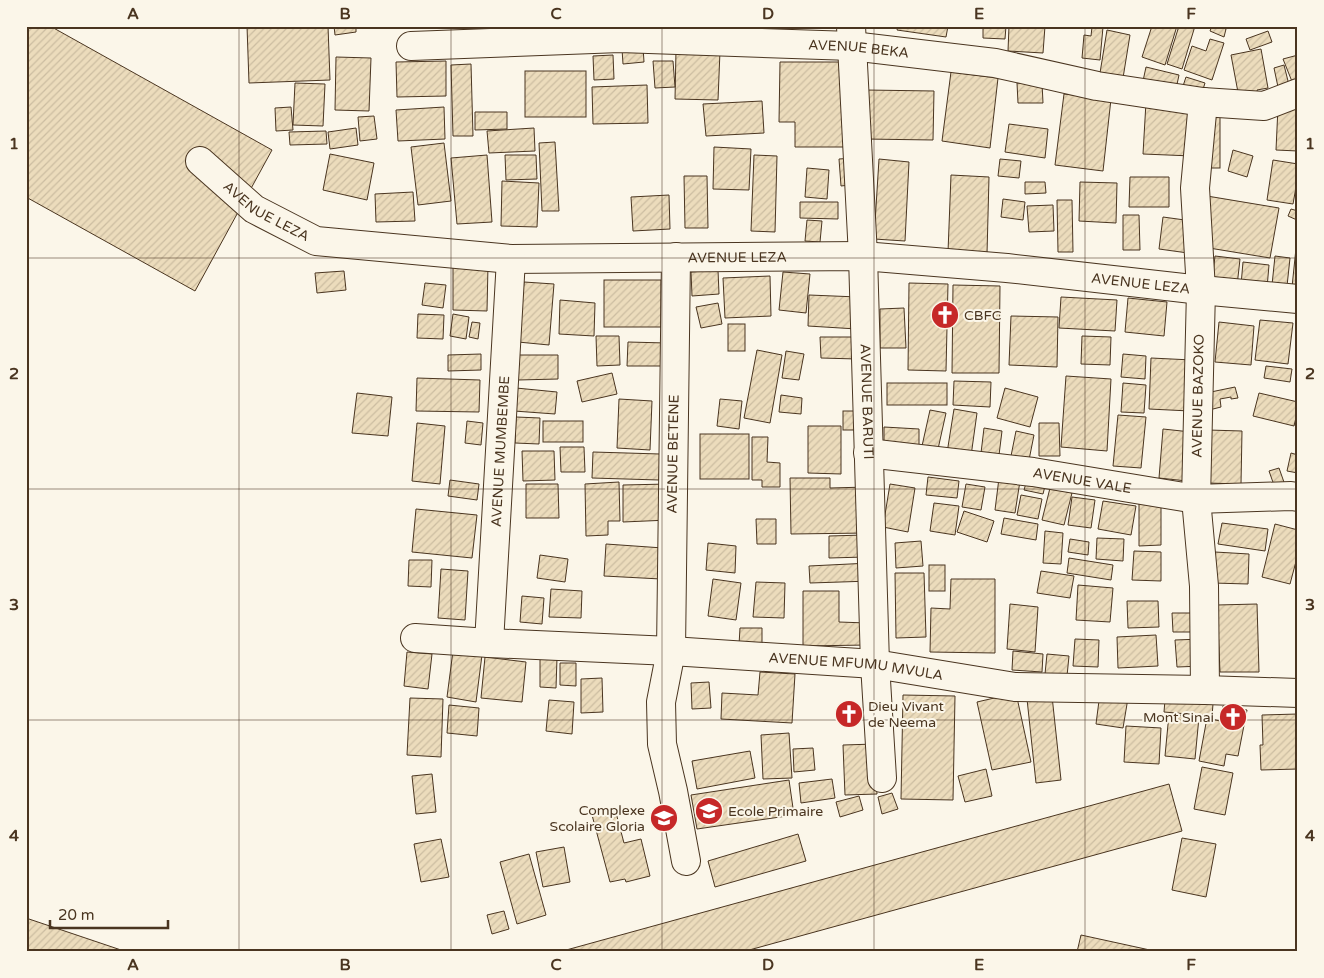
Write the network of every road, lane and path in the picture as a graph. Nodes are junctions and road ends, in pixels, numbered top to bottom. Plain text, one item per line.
1 (852, 36) edge
2 (411, 46) dead end
3 (1298, 92) edge
4 (1203, 102) junction
5 (200, 161) dead end
6 (863, 256) junction
7 (676, 257) junction
8 (510, 259) junction
9 (1201, 290) junction
10 (1298, 299) edge
11 (868, 453) junction
12 (1298, 497) edge
13 (1196, 500) junction
14 (415, 638) dead end
15 (489, 643) junction
16 (671, 651) junction
17 (875, 664) junction
18 (1205, 690) junction
19 (1298, 694) edge
20 (882, 778) dead end
21 (686, 862) dead end

1 - 2 street, AVENUE BEKA
1 - 4 street, AVENUE BEKA
1 - 6 street, AVENUE BARUTI
3 - 4 street, AVENUE BEKA
4 - 9 street, AVENUE BAZOKO
5 - 8 street, AVENUE LEZA
6 - 7 street, AVENUE LEZA
6 - 9 street, AVENUE LEZA
6 - 11 street, AVENUE BARUTI
7 - 8 street, AVENUE LEZA
7 - 16 street, AVENUE BETENE
8 - 15 street, AVENUE MUMBEMBE
9 - 10 street, AVENUE LEZA
9 - 13 street, AVENUE BAZOKO
11 - 13 street, AVENUE VALE
11 - 17 street, AVENUE BARUTI
12 - 13 street, AVENUE VALE
13 - 18 street, AVENUE BAZOKO
14 - 15 street, AVENUE MFUMU MVULA
15 - 16 street, AVENUE MFUMU MVULA
16 - 17 street, AVENUE MFUMU MVULA
16 - 21 street, AVENUE BETENE
17 - 18 street, AVENUE MFUMU MVULA
17 - 20 street, AVENUE BARUTI
18 - 19 street, AVENUE MFUMU MVULA

